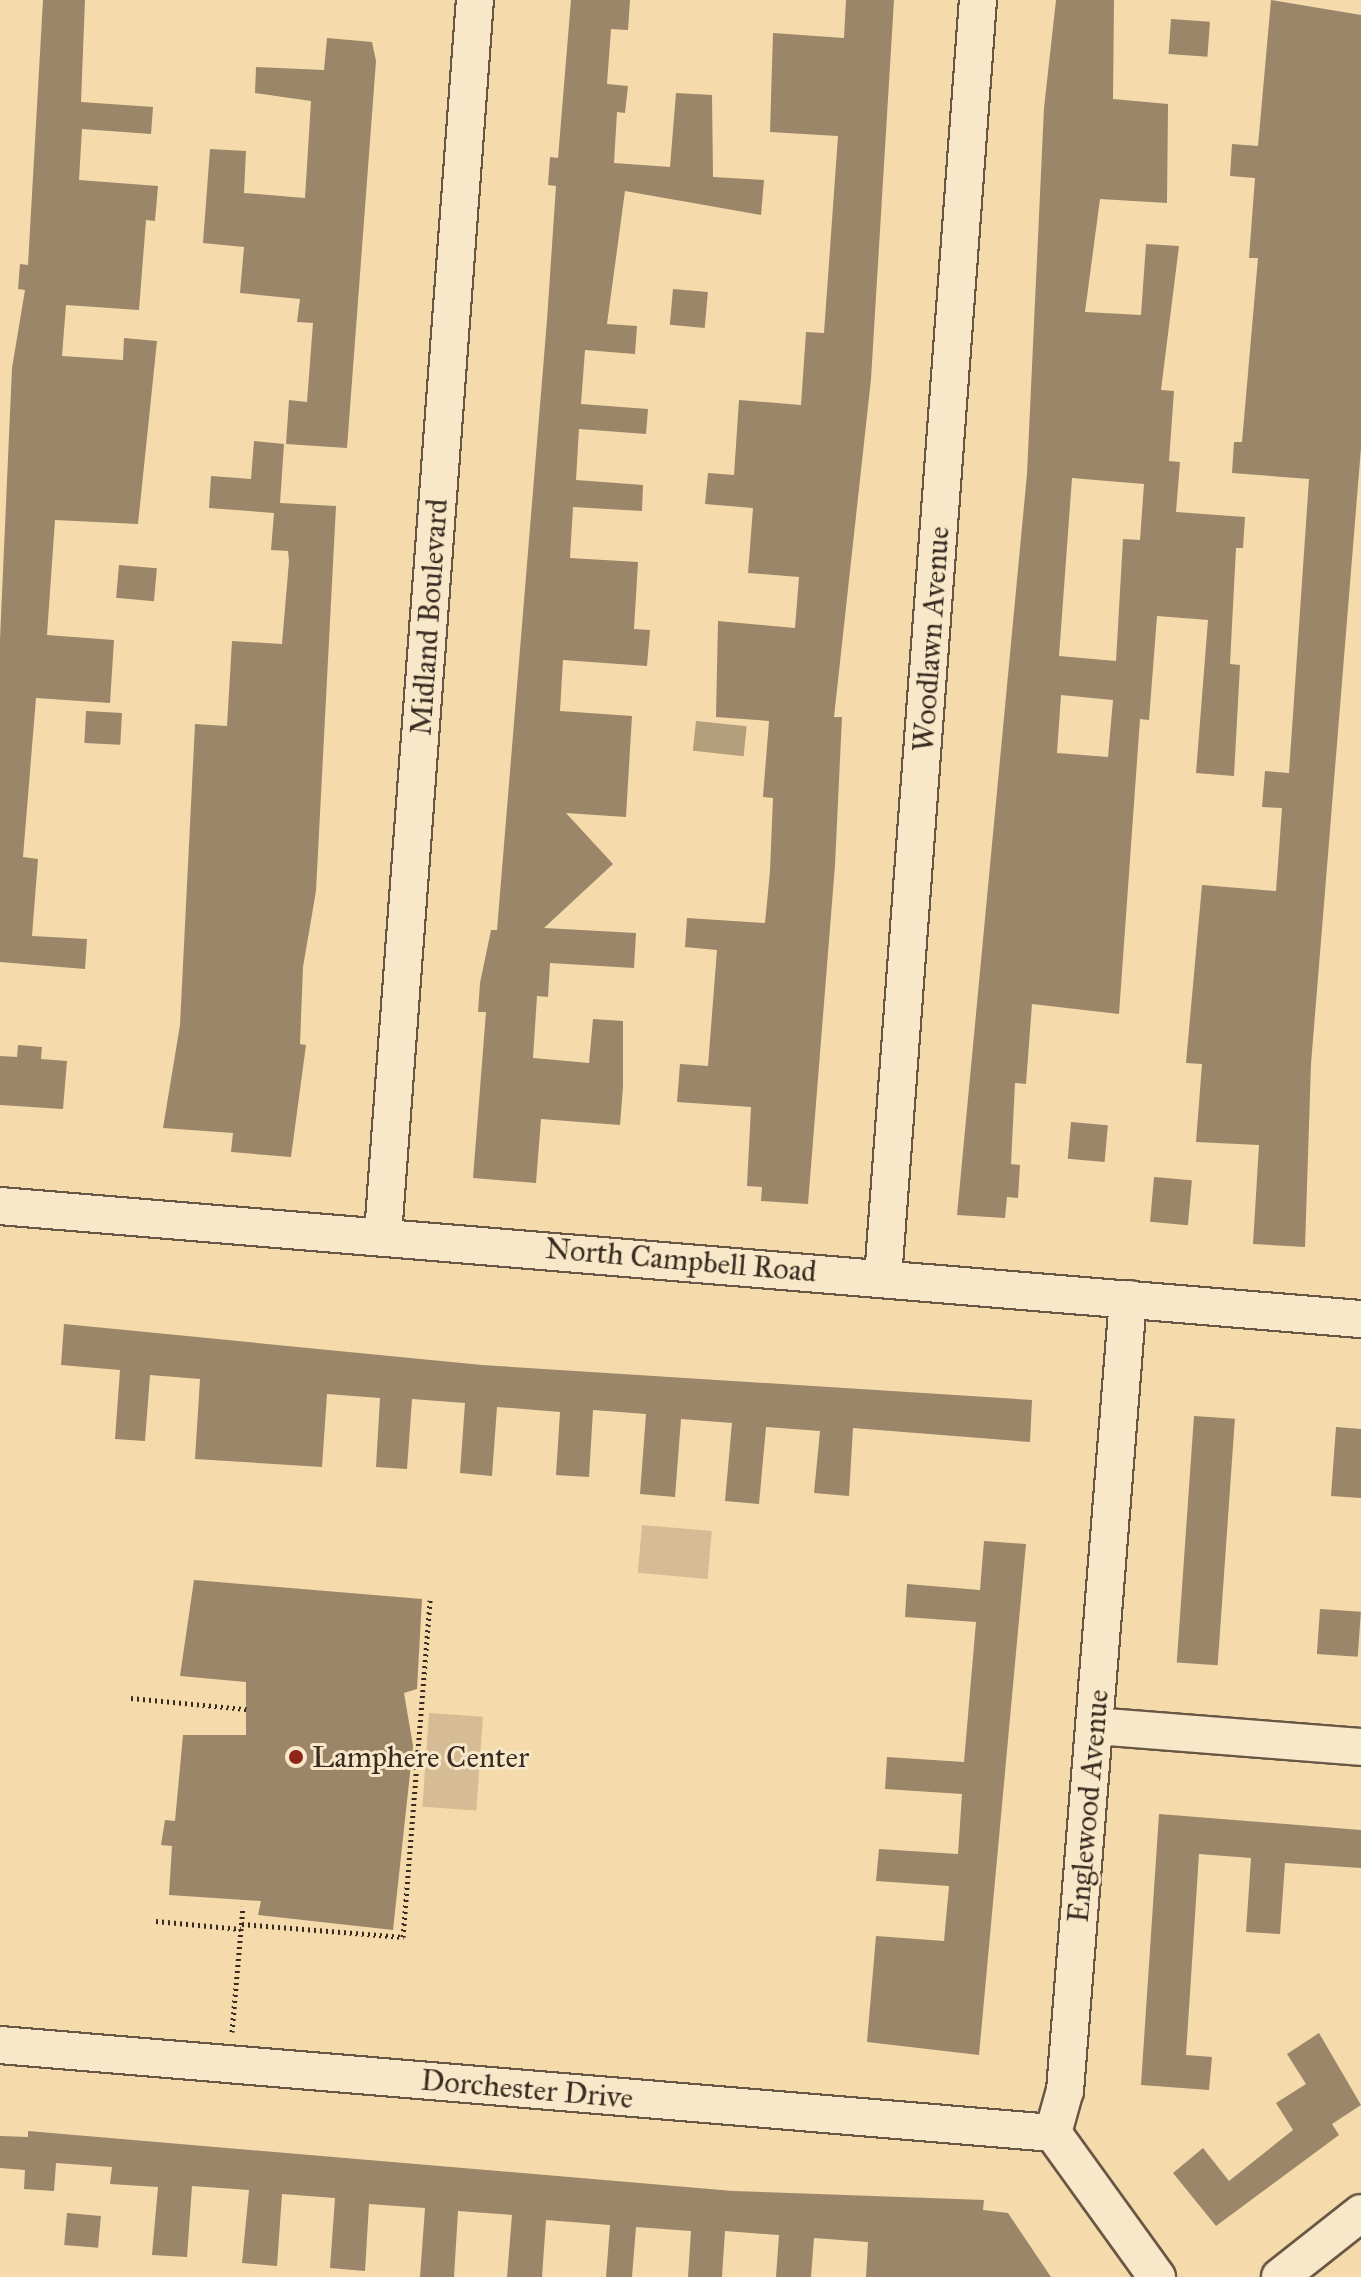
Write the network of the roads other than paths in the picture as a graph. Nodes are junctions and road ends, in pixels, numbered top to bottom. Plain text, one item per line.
1 (475, 0) edge
2 (978, 0) edge
3 (0, 1206) edge
4 (383, 1234) junction
5 (883, 1278) junction
6 (1128, 1299) junction
7 (1361, 1319) edge
8 (1095, 1726) junction
9 (1361, 1747) edge
10 (0, 2045) edge
11 (1053, 2133) junction
12 (1361, 2213) edge
13 (1157, 2277) edge
14 (1280, 2277) edge

1 - 4 street, Midland Boulevard
2 - 5 street, Woodlawn Avenue
3 - 4 street, North Campbell Road
4 - 5 street, North Campbell Road
5 - 6 street, North Campbell Road
6 - 7 street, North Campbell Road
6 - 8 street, Englewood Avenue
8 - 9 street
8 - 11 street, Englewood Avenue
10 - 11 street, Dorchester Drive
11 - 13 street
12 - 14 street

